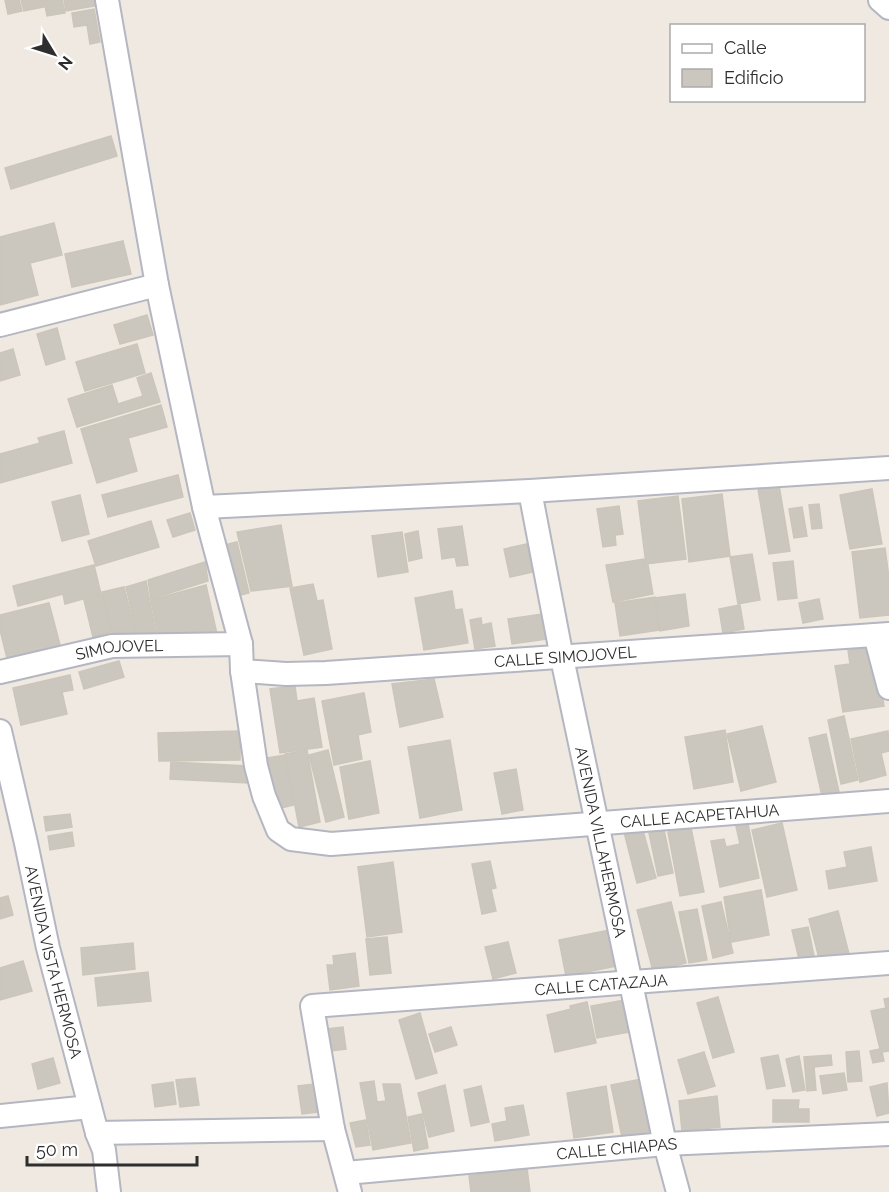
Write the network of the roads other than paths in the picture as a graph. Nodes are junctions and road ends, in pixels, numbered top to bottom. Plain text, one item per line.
1 (107, 0) edge
2 (880, 0) edge
3 (889, 8) edge
4 (157, 285) junction
5 (0, 325) edge
6 (889, 468) edge
7 (531, 491) junction
8 (204, 507) junction
9 (882, 634) edge
10 (241, 644) junction
11 (562, 658) junction
12 (242, 671) junction
13 (0, 672) edge
14 (889, 688) edge
15 (0, 731) edge
16 (889, 801) edge
17 (598, 823) junction
18 (889, 963) edge
19 (631, 981) junction
20 (90, 1107) junction
21 (0, 1116) edge
22 (333, 1129) junction
23 (97, 1133) junction
24 (889, 1134) edge
25 (665, 1144) junction
26 (348, 1182) edge
27 (109, 1192) edge
28 (678, 1192) edge

1 - 4 street, CALLE ACAPETAHUA
2 - 3 street
4 - 5 street
4 - 8 street, CALLE ACAPETAHUA
6 - 7 street
7 - 8 street
7 - 11 street, AVENIDA VILLAHERMOSA
8 - 10 street, CALLE ACAPETAHUA
9 - 11 street, CALLE SIMOJOVEL
9 - 14 street
10 - 12 street, CALLE ACAPETAHUA
10 - 13 street, SIMOJOVEL
11 - 12 street, CALLE SIMOJOVEL
11 - 17 street, AVENIDA VILLAHERMOSA
12 - 17 street, CALLE ACAPETAHUA
15 - 20 street, AVENIDA VISTA HERMOSA
16 - 17 street, CALLE ACAPETAHUA
17 - 19 street, AVENIDA VILLAHERMOSA
18 - 19 street, CALLE CATAZAJA
19 - 22 street, CALLE CATAZAJA
19 - 25 street, AVENIDA VILLAHERMOSA
20 - 21 street
20 - 23 street, AVENIDA VISTA HERMOSA
22 - 23 street
22 - 26 street
23 - 27 street, AVENIDA VISTA HERMOSA
24 - 25 street, CALLE CHIAPAS
25 - 26 street, CALLE CHIAPAS
25 - 28 street, AVENIDA VILLAHERMOSA

